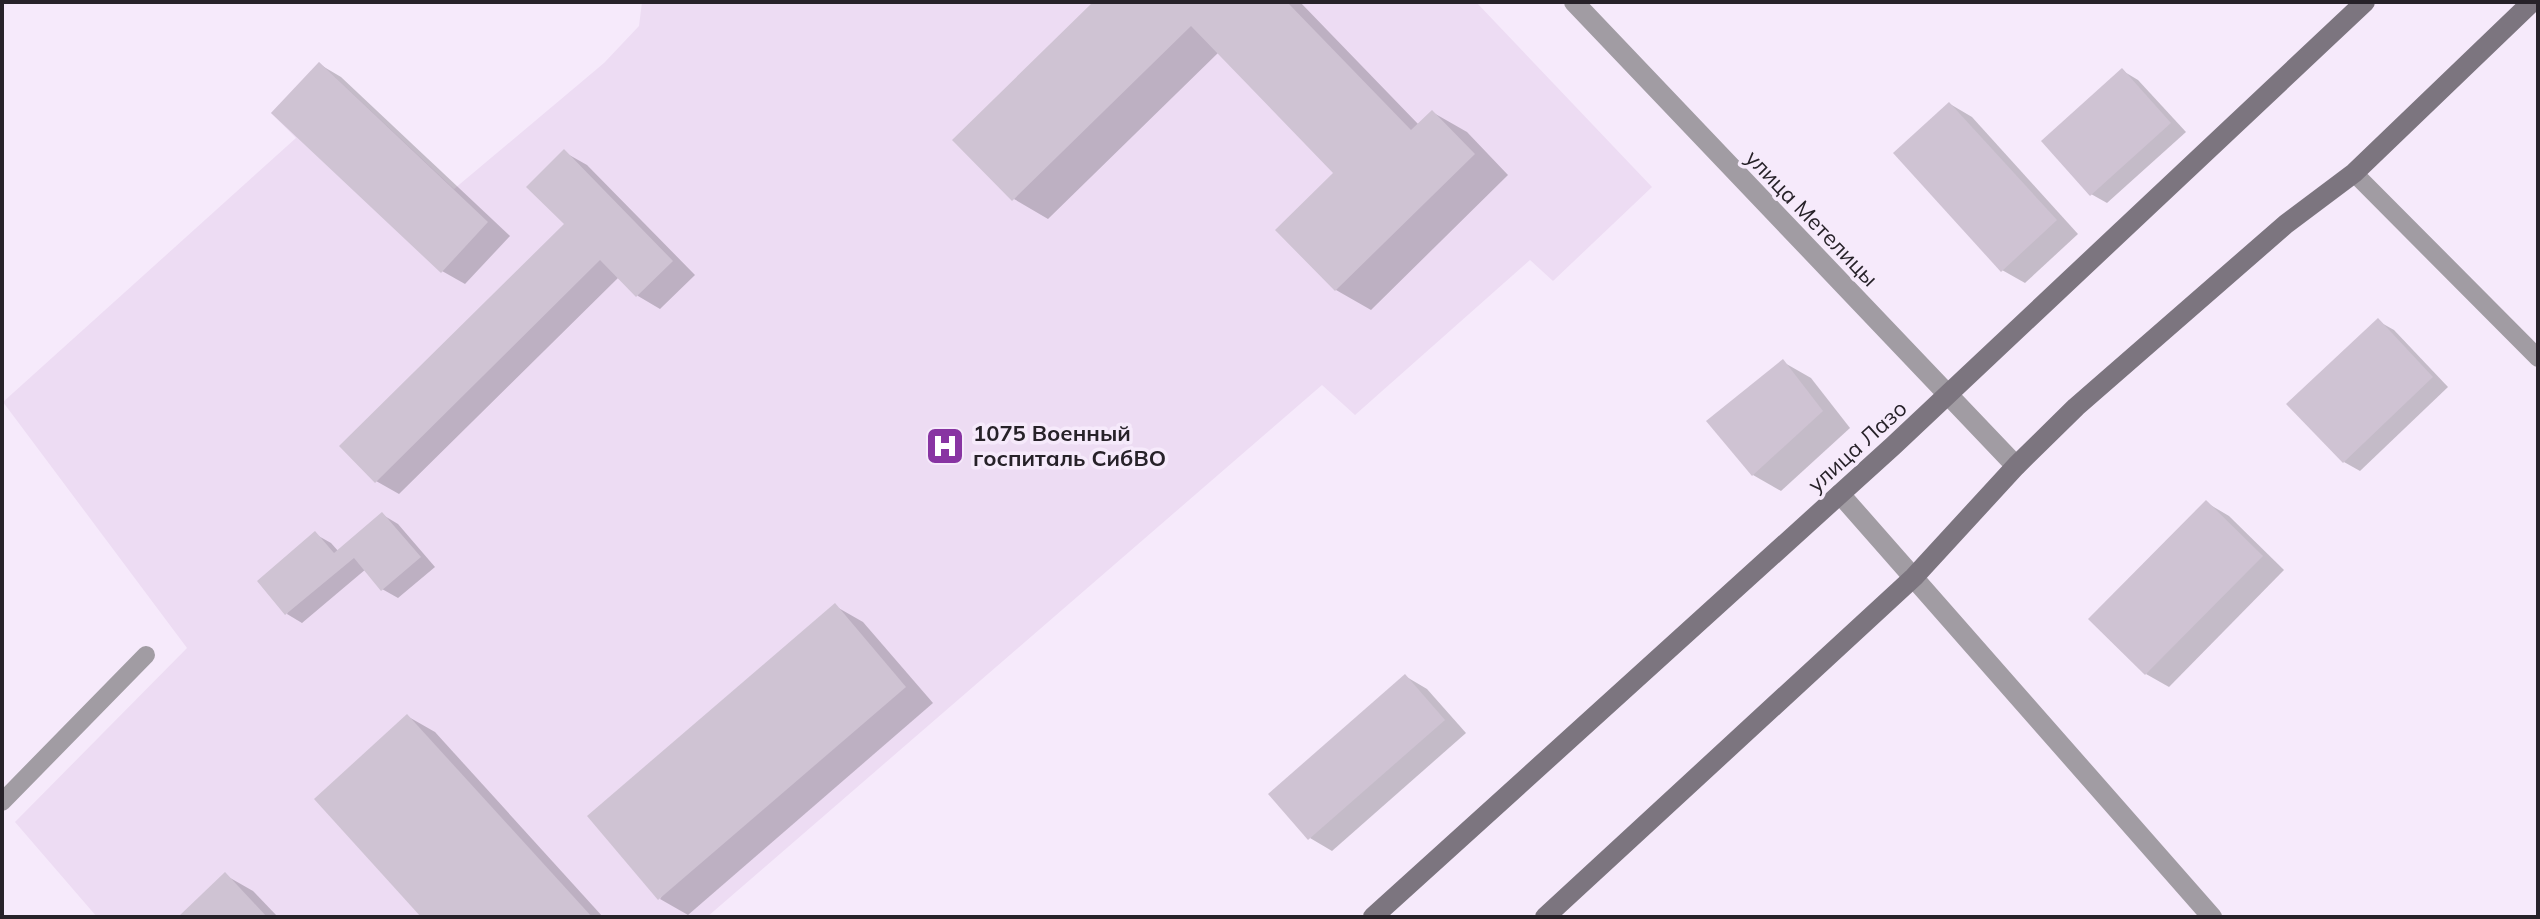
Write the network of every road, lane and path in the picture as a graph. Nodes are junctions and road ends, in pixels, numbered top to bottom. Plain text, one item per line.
1 (1574, 2) edge
2 (2365, 2) edge
3 (2532, 2) edge
4 (2354, 173) junction
5 (2538, 358) edge
6 (1947, 396) junction
7 (2016, 466) junction
8 (1840, 494) junction
9 (1914, 577) junction
10 (146, 655) dead end
11 (2, 802) edge
12 (1373, 917) edge
13 (1545, 917) edge
14 (2212, 917) edge

1 - 6 street, улица Метелицы
2 - 6 street, улица Лазо
3 - 4 street
4 - 5 lane
4 - 7 street
6 - 7 street, улица Метелицы
6 - 8 street, улица Лазо
7 - 9 street
8 - 9 street
8 - 12 street, улица Лазо
9 - 13 street
9 - 14 street
10 - 11 lane

